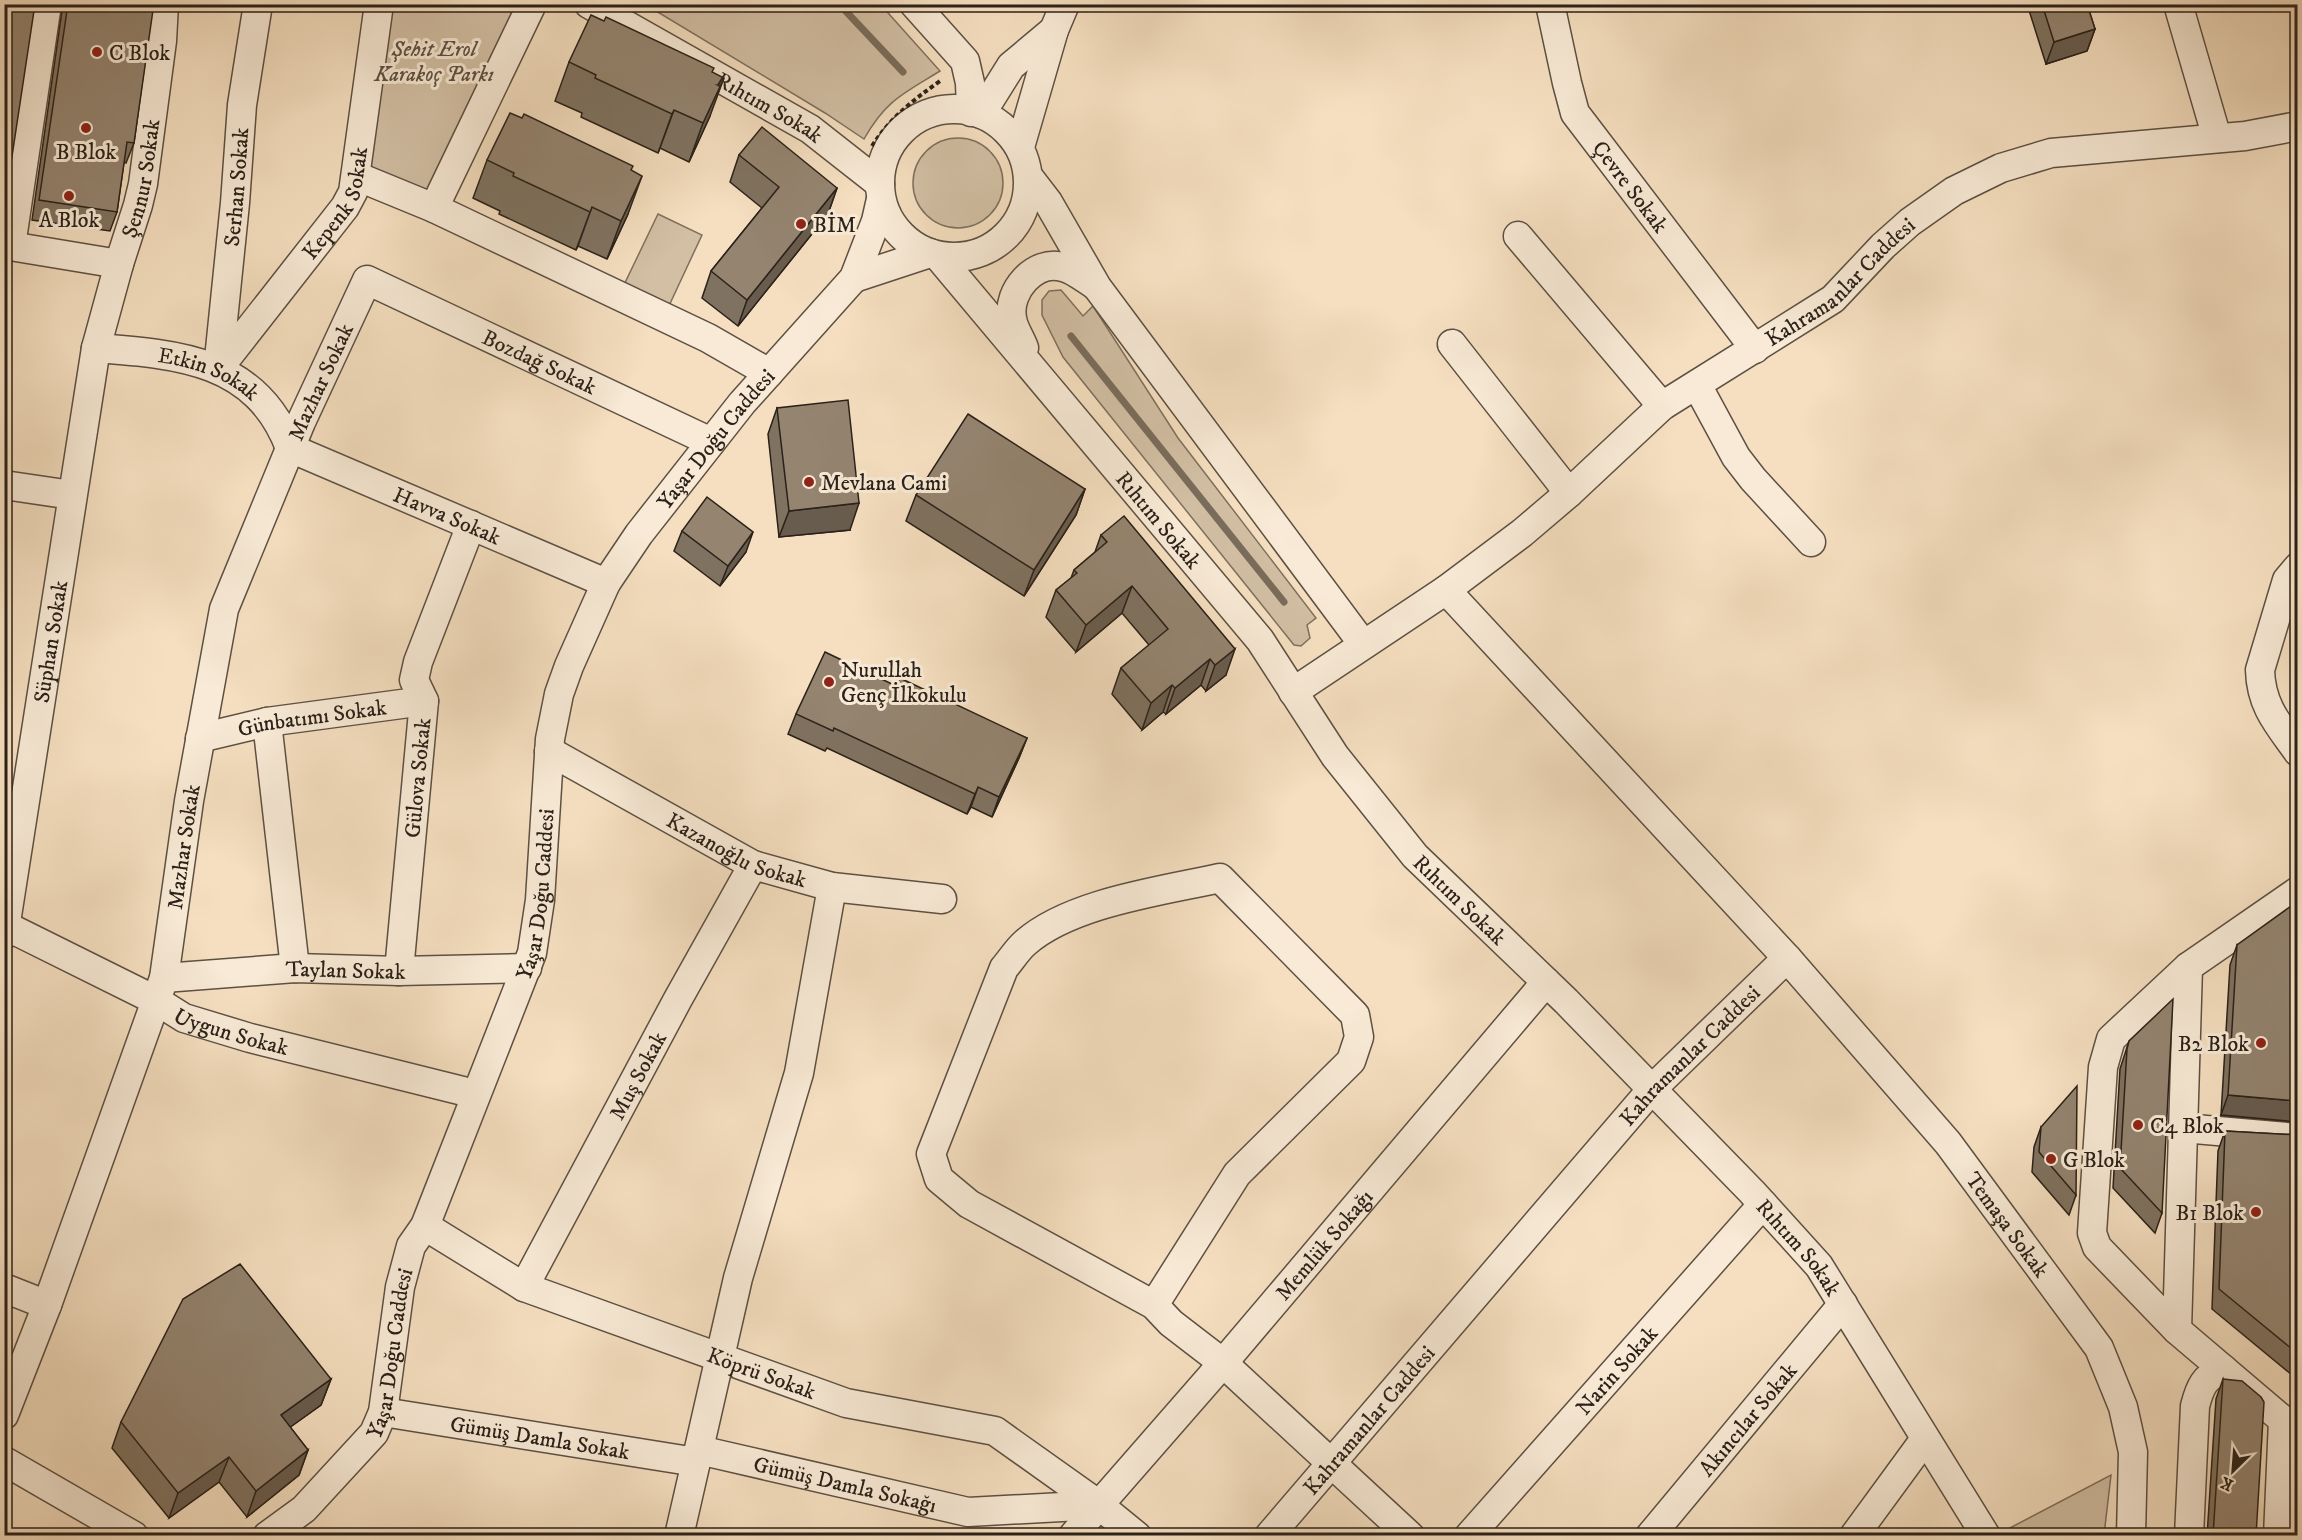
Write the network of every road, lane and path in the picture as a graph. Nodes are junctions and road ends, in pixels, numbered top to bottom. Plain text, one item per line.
1 (47, 4) edge
2 (164, 4) edge
3 (258, 4) edge
4 (379, 4) edge
5 (532, 4) edge
6 (590, 4) edge
7 (914, 4) edge
8 (1065, 4) edge
9 (1550, 4) edge
10 (2178, 4) edge
11 (1054, 30) junction
12 (940, 81) dead end
13 (976, 113) junction
14 (2298, 126) edge
15 (2217, 138) junction
16 (1020, 147) junction
17 (866, 155) dead end
18 (356, 176) junction
19 (1028, 176) junction
20 (881, 191) junction
21 (434, 208) junction
22 (1518, 236) dead end
23 (8, 245) edge
24 (934, 254) junction
25 (119, 264) junction
26 (854, 278) junction
27 (368, 280) joint
28 (1096, 287) junction
29 (1452, 344) dead end
30 (96, 348) junction
31 (1755, 349) junction
32 (218, 369) junction
33 (1033, 369) junction
34 (768, 373) junction
35 (1697, 385) junction
36 (1662, 406) junction
37 (711, 442) junction
38 (290, 448) junction
39 (4, 485) edge
40 (1569, 492) junction
41 (72, 495) junction
42 (471, 525) junction
43 (1811, 542) dead end
44 (2298, 567) edge
45 (606, 582) junction
46 (1446, 590) junction
47 (1364, 644) junction
48 (1293, 692) junction
49 (424, 701) junction
50 (267, 722) junction
51 (200, 738) junction
52 (549, 751) junction
53 (2298, 752) edge
54 (753, 865) junction
55 (831, 887) junction
56 (2298, 891) edge
57 (942, 899) dead end
58 (5, 929) edge
59 (1787, 958) junction
60 (2188, 967) junction
61 (295, 968) junction
62 (527, 968) junction
63 (399, 972) junction
64 (1546, 982) junction
65 (161, 989) junction
66 (1652, 1089) junction
67 (475, 1094) junction
68 (2183, 1128) junction
69 (2298, 1138) edge
70 (1763, 1204) junction
71 (424, 1226) junction
72 (524, 1287) junction
73 (4, 1288) edge
74 (1843, 1304) junction
75 (46, 1305) junction
76 (1154, 1305) junction
77 (2177, 1330) junction
78 (720, 1358) junction
79 (1223, 1363) junction
80 (2223, 1369) junction
81 (383, 1412) junction
82 (4, 1415) edge
83 (2290, 1424) edge
84 (1925, 1439) junction
85 (697, 1456) junction
86 (4, 1461) edge
87 (1331, 1464) junction
88 (1099, 1505) junction
89 (2285, 1521) edge
90 (134, 1536) edge
91 (267, 1536) edge
92 (679, 1536) edge
93 (1073, 1536) edge
94 (1137, 1536) edge
95 (1269, 1536) edge
96 (1410, 1536) edge
97 (1469, 1536) edge
98 (1650, 1536) edge
99 (1854, 1536) edge
100 (1986, 1536) edge
101 (2131, 1536) edge
102 (2189, 1536) edge

1 - 23 street
2 - 25 street, Şennur Sokak
3 - 32 street, Serhan Sokak
4 - 18 street, Kepenk Sokak
5 - 21 street
6 - 20 street, Rıhtım Sokak
7 - 13 street
8 - 11 street
9 - 31 street, Çevre Sokak
10 - 15 street
11 - 13 street
11 - 16 street
12 - 17 path
13 - 16 street
13 - 20 street
14 - 15 street, Kahramanlar Caddesi
15 - 31 street, Kahramanlar Caddesi
16 - 19 street
18 - 21 street
18 - 32 street, Kepenk Sokak
19 - 24 street
19 - 28 street
20 - 24 street
20 - 26 street
21 - 34 street
22 - 36 street
23 - 25 street
24 - 26 street
24 - 33 street, Rıhtım Sokak
25 - 30 street, Şennur Sokak
26 - 34 street, Yaşar Doğu Caddesi
27 - 37 street, Bozdağ Sokak
27 - 38 street, Mazhar Sokak
28 - 33 street
28 - 47 street
29 - 40 street
30 - 32 street, Etkin Sokak
30 - 41 street, Süphan Sokak
31 - 35 street, Kahramanlar Caddesi
32 - 38 street, Etkin Sokak
33 - 48 street, Rıhtım Sokak
34 - 37 street, Yaşar Doğu Caddesi
35 - 36 street, Kahramanlar Caddesi
35 - 43 street
36 - 40 street, Kahramanlar Caddesi
37 - 45 street, Yaşar Doğu Caddesi
38 - 42 street, Havva Sokak
38 - 51 street, Mazhar Sokak
39 - 41 street
40 - 46 street, Kahramanlar Caddesi
41 - 58 street, Süphan Sokak
42 - 45 street, Havva Sokak
42 - 49 street, Gülova Sokak
44 - 53 street
45 - 52 street, Yaşar Doğu Caddesi
46 - 47 street, Kahramanlar Caddesi
46 - 59 street
47 - 48 street, Kahramanlar Caddesi
48 - 64 street, Rıhtım Sokak
49 - 50 street, Günbatımı Sokak
49 - 63 street, Gülova Sokak
50 - 51 street, Günbatımı Sokak
50 - 61 street
51 - 65 street, Mazhar Sokak
52 - 54 street, Kazanoğlu Sokak
52 - 62 street, Yaşar Doğu Caddesi
54 - 55 street, Kazanoğlu Sokak
54 - 72 street, Muş Sokak
55 - 57 street, Kazanoğlu Sokak
55 - 78 street
56 - 60 street
58 - 65 street, Uygun Sokak
59 - 66 street, Kahramanlar Caddesi
59 - 101 street, Temaşa Sokak
60 - 68 street
60 - 77 street
61 - 63 street, Taylan Sokak
61 - 65 street, Taylan Sokak
62 - 63 street, Taylan Sokak
62 - 67 street, Yaşar Doğu Caddesi
64 - 66 street, Rıhtım Sokak
64 - 79 street, Memlük Sokağı
65 - 67 street, Uygun Sokak
65 - 75 street, Mazhar Sokak
66 - 70 street, Rıhtım Sokak
66 - 87 street, Kahramanlar Caddesi
67 - 71 street, Yaşar Doğu Caddesi
68 - 69 street
68 - 77 street
70 - 74 street, Rıhtım Sokak
70 - 97 street, Narin Sokak
71 - 72 street, Köprü Sokak
71 - 81 street, Yaşar Doğu Caddesi
72 - 78 street, Köprü Sokak
73 - 75 street
74 - 84 street, Rıhtım Sokak
74 - 98 street, Akıncılar Sokak
75 - 82 street, Mazhar Sokak
76 - 76 street
76 - 79 street
77 - 80 street
78 - 85 street
78 - 88 street, Köprü Sokak
79 - 87 street
79 - 88 street, Memlük Sokağı
80 - 83 street
80 - 102 street
81 - 85 street, Gümüş Damla Sokak
81 - 91 street, Yaşar Doğu Caddesi
83 - 89 street
84 - 99 street
84 - 100 street, Rıhtım Sokak
85 - 88 street, Gümüş Damla Sokağı
85 - 92 street
86 - 90 street
87 - 95 street, Kahramanlar Caddesi
87 - 96 street
88 - 93 street, Memlük Sokağı
88 - 94 street, Köprü Sokak

